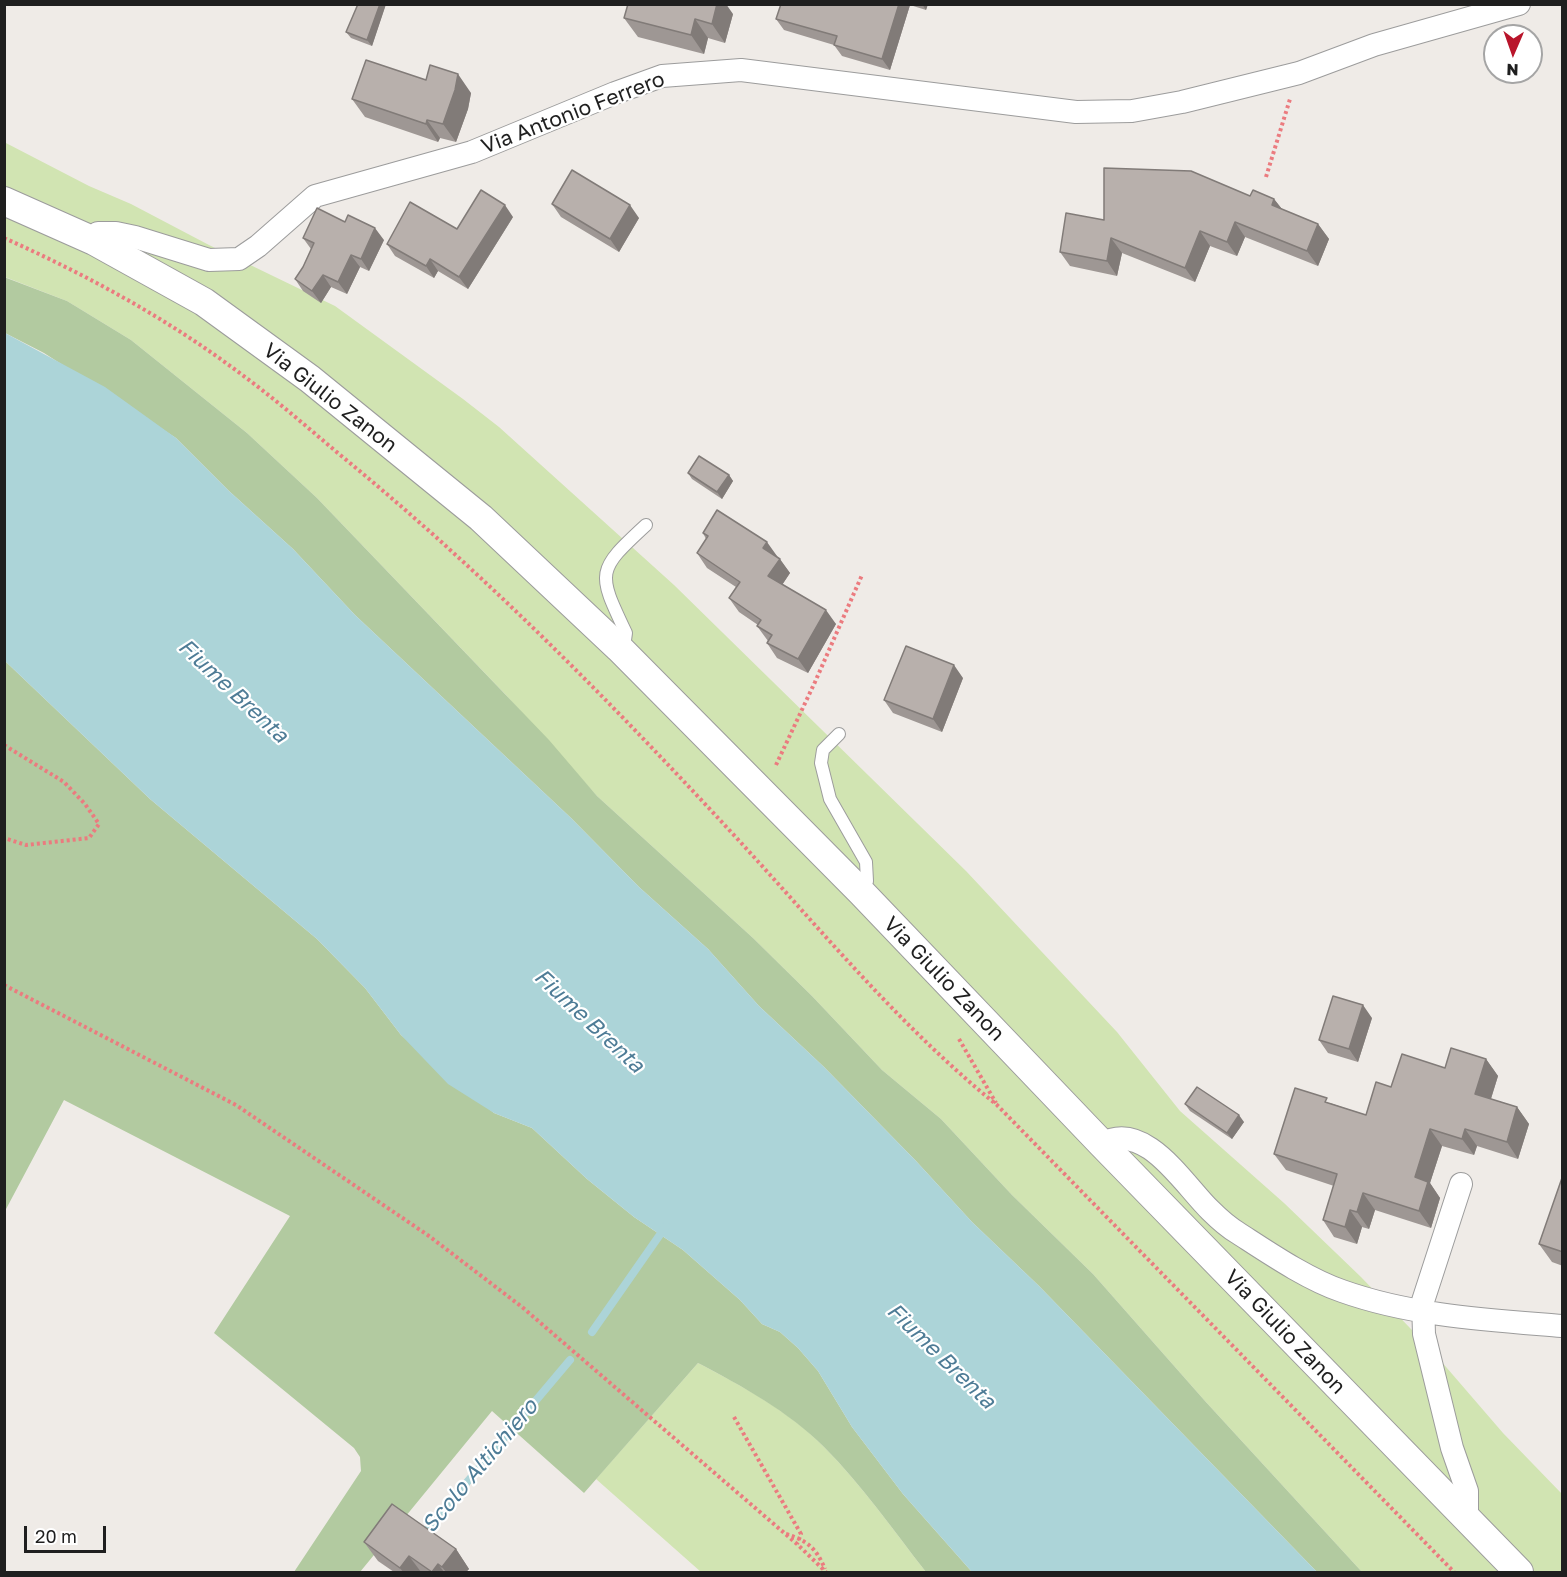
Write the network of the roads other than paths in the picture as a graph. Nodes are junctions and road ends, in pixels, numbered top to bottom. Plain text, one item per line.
1 (1519, 4) edge
2 (4, 201) edge
3 (94, 241) junction
4 (646, 525) dead end
5 (619, 648) junction
6 (839, 734) dead end
7 (861, 892) junction
8 (1102, 1144) junction
9 (1461, 1184) dead end
10 (1422, 1311) junction
11 (1563, 1326) edge
12 (1467, 1520) junction
13 (1519, 1572) edge

1 - 3 street, Via Antonio Ferrero
2 - 3 street, Via Giulio Zanon
3 - 5 street, Via Giulio Zanon
4 - 5 lane
5 - 7 street, Via Giulio Zanon
6 - 7 lane
7 - 8 street, Via Giulio Zanon
8 - 10 street, Via Giulio Zanon
8 - 12 street, Via Giulio Zanon
9 - 10 street
10 - 11 street, Via Giulio Zanon
10 - 12 street
12 - 13 street, Via Giulio Zanon

